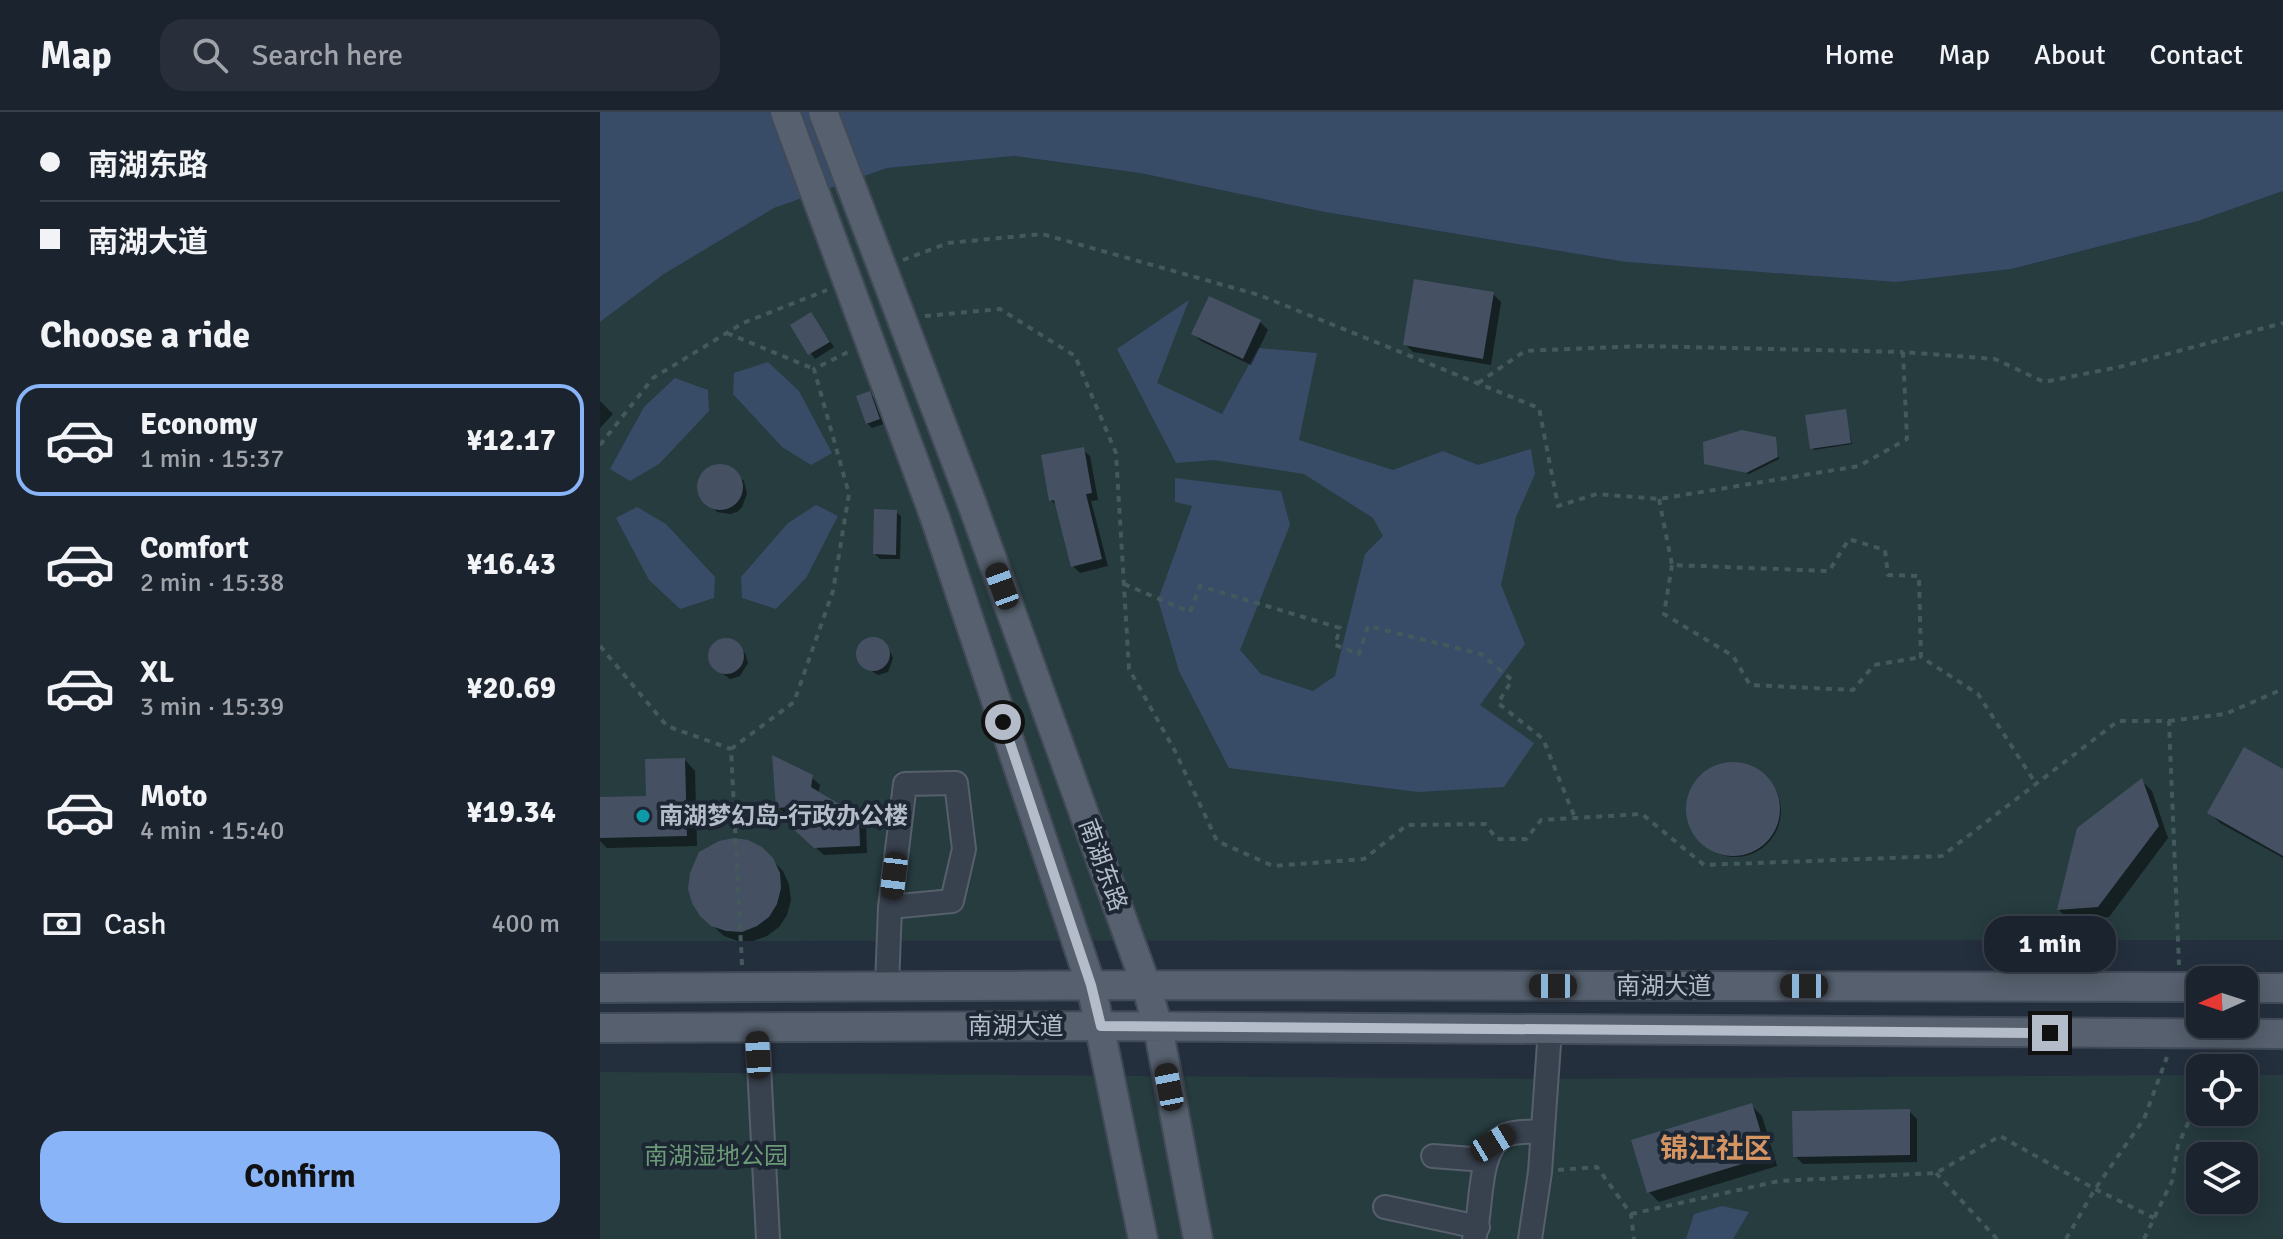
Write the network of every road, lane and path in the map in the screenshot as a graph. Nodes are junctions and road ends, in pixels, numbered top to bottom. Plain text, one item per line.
1 (785, 112) edge
2 (823, 112) edge
3 (889, 266) dead end
4 (831, 289) dead end
5 (912, 321) dead end
6 (2283, 323) edge
7 (727, 333) junction
8 (856, 349) dead end
9 (1903, 352) junction
10 (814, 369) junction
11 (1478, 383) junction
12 (600, 445) edge
13 (1659, 499) junction
14 (1672, 565) junction
15 (1124, 584) junction
16 (600, 646) edge
17 (1921, 657) junction
18 (2283, 689) edge
19 (2169, 721) junction
20 (731, 749) junction
21 (2036, 784) junction
22 (1575, 818) junction
23 (890, 907) junction
24 (2188, 966) edge
25 (1091, 985) junction
26 (1146, 985) junction
27 (887, 986) junction
28 (744, 987) junction
29 (2186, 987) edge
30 (600, 988) edge
31 (2258, 988) edge
32 (2283, 988) edge
33 (1101, 1026) junction
34 (757, 1027) junction
35 (1158, 1027) junction
36 (600, 1028) edge
37 (1550, 1029) junction
38 (2175, 1033) junction
39 (2283, 1034) edge
40 (2187, 1126) edge
41 (1543, 1131) junction
42 (1433, 1156) dead end
43 (1485, 1160) junction
44 (1540, 1172) junction
45 (1936, 1173) junction
46 (2095, 1189) junction
47 (1385, 1207) dead end
48 (1631, 1214) junction
49 (2154, 1218) junction
50 (1476, 1233) edge
51 (768, 1239) edge
52 (1143, 1239) edge
53 (1198, 1239) edge
54 (1530, 1239) edge
55 (1634, 1239) edge
56 (1997, 1239) edge
57 (2066, 1239) edge
58 (2144, 1239) edge

1 - 25 main road, 南湖东路, bridge
2 - 26 main road, 南湖东路, bridge
3 - 11 path
4 - 7 path
5 - 15 path
6 - 9 path
7 - 10 path
7 - 12 path
8 - 10 path
9 - 11 path
9 - 13 path
10 - 20 path
11 - 13 path
13 - 14 path
14 - 17 path
14 - 17 path
15 - 22 path
15 - 22 path
16 - 20 path
17 - 21 path
18 - 19 path
19 - 21 path
19 - 24 path
20 - 28 path
21 - 22 path
23 - 23 street
23 - 27 street
25 - 26 main road, 南湖大道
25 - 27 main road, 南湖大道
25 - 33 main road, 南湖东路
26 - 29 main road, 南湖大道
26 - 35 main road, 南湖东路
27 - 28 main road, 南湖大道
28 - 30 main road, 南湖大道
31 - 32 main road
33 - 34 main road, 南湖大道
33 - 35 main road, 南湖大道
33 - 52 main road, 南湖东路
34 - 36 main road, 南湖大道
34 - 51 street
35 - 37 main road, 南湖大道
35 - 53 main road, 南湖东路
37 - 38 main road, 南湖大道
37 - 41 street
38 - 39 main road, 南湖大道
38 - 46 path
40 - 49 path
41 - 43 street
41 - 44 street
42 - 43 street
43 - 50 street
44 - 48 path
44 - 54 street
45 - 46 path
45 - 48 path
45 - 56 path
46 - 49 path
46 - 57 path
47 - 50 street
48 - 55 path
49 - 58 path

